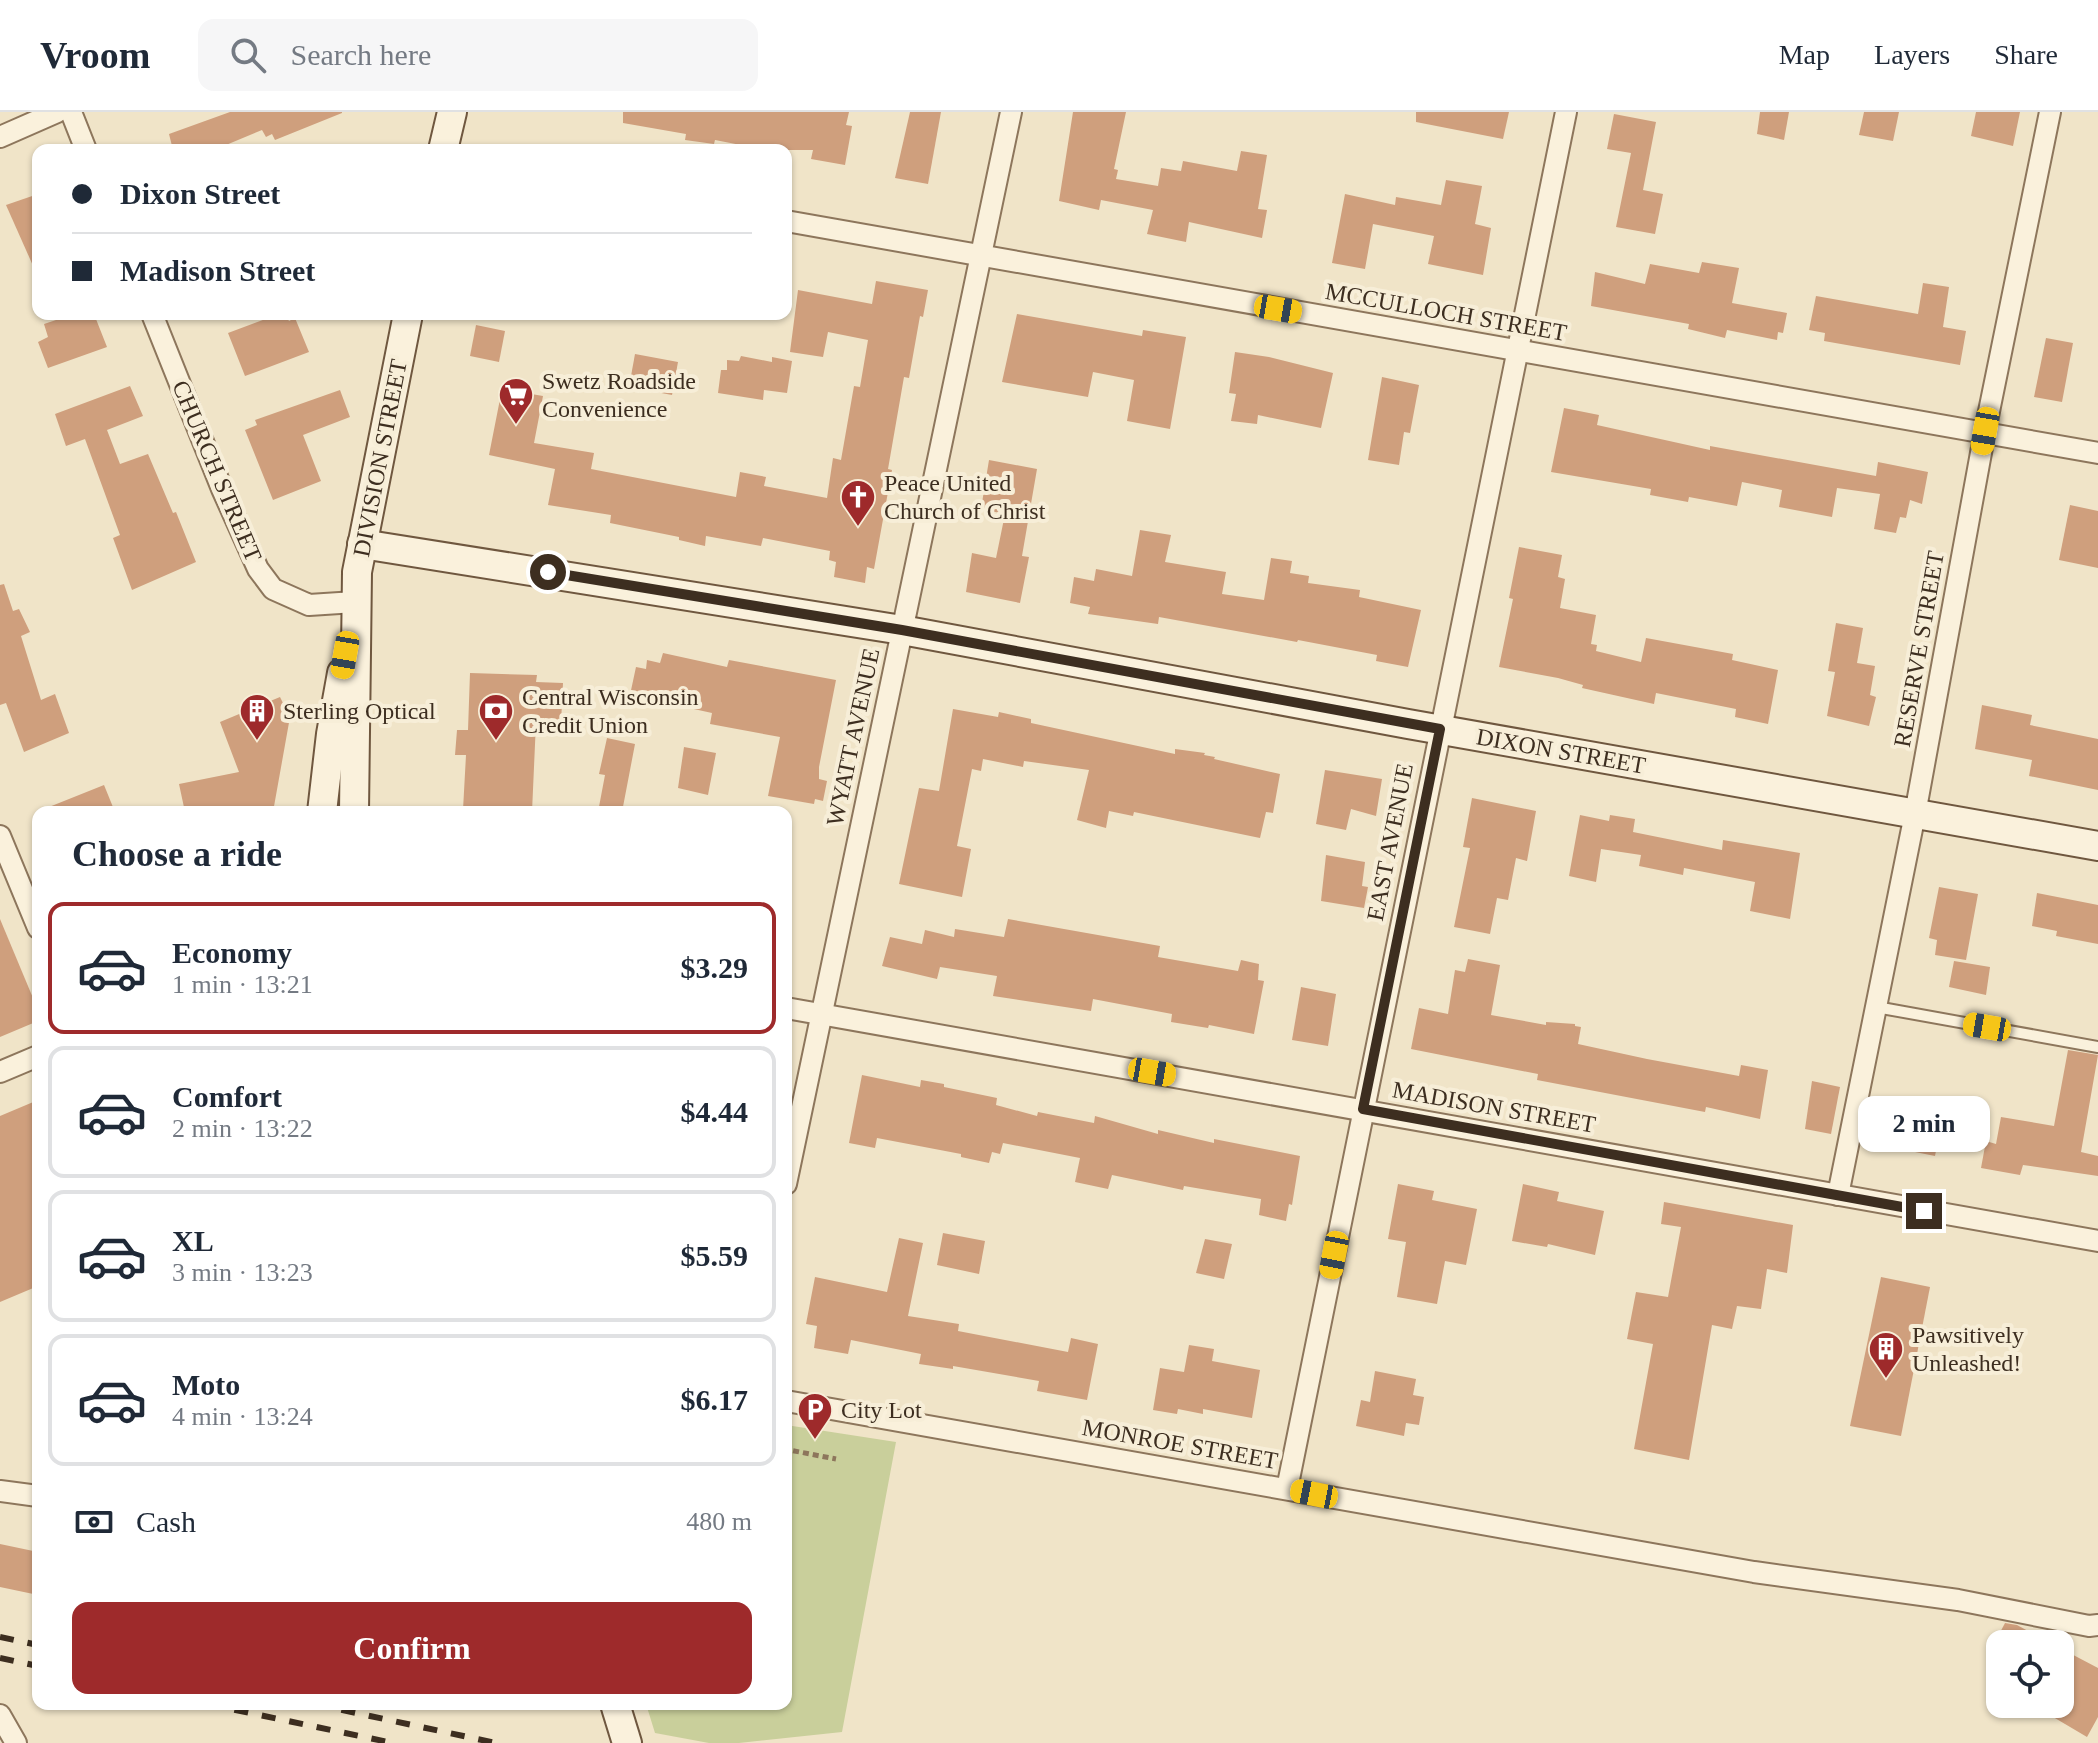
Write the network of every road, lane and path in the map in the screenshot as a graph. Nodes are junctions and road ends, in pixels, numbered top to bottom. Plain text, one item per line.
1 (57, 112) edge
2 (71, 112) edge
3 (452, 112) edge
4 (1011, 112) edge
5 (1566, 112) edge
6 (2050, 112) edge
7 (0, 137) edge
8 (84, 144) edge
9 (444, 144) edge
10 (792, 222) edge
11 (982, 255) junction
12 (154, 320) edge
13 (407, 320) edge
14 (1516, 351) junction
15 (1985, 431) junction
16 (2098, 453) edge
17 (362, 544) junction
18 (355, 602) junction
19 (902, 630) junction
20 (1440, 729) junction
21 (323, 806) edge
22 (354, 806) edge
23 (1915, 814) junction
24 (0, 836) edge
25 (2098, 846) edge
26 (32, 913) edge
27 (1876, 1007) junction
28 (792, 1009) edge
29 (821, 1015) junction
30 (2098, 1047) edge
31 (32, 1059) edge
32 (0, 1072) edge
33 (1363, 1109) junction
34 (792, 1155) edge
35 (1838, 1195) junction
36 (2098, 1241) edge
37 (792, 1402) edge
38 (792, 1451) edge
39 (836, 1459) dead end
40 (1287, 1489) junction
41 (0, 1491) edge
42 (32, 1495) edge
43 (2098, 1625) edge
44 (617, 1710) edge
45 (0, 1715) edge
46 (16, 1743) edge
47 (627, 1743) edge

1 - 7 street
2 - 8 street
3 - 9 street
4 - 11 street, WYATT AVENUE
5 - 14 street, EAST AVENUE
6 - 15 street, RESERVE STREET
10 - 11 street, MCCULLOCH STREET
11 - 14 street, MCCULLOCH STREET
11 - 19 street, WYATT AVENUE
12 - 18 street, CHURCH STREET
13 - 17 street, DIVISION STREET
14 - 15 street, MCCULLOCH STREET
14 - 20 street, EAST AVENUE
15 - 16 street, MCCULLOCH STREET
15 - 23 street, RESERVE STREET
17 - 18 street, DIVISION STREET
17 - 19 street, DIXON STREET
18 - 21 street
18 - 22 street
19 - 20 street, DIXON STREET
19 - 29 street, WYATT AVENUE
20 - 23 street, DIXON STREET
20 - 33 street, EAST AVENUE
23 - 25 street, DIXON STREET
23 - 27 street, RESERVE STREET
24 - 26 street
27 - 30 lane
27 - 35 street, RESERVE STREET
28 - 29 street, MADISON STREET
29 - 33 street, MADISON STREET
29 - 34 street, WYATT AVENUE
31 - 32 street
33 - 35 street, MADISON STREET
33 - 40 street, EAST AVENUE
35 - 36 street, MADISON STREET
37 - 40 street, MONROE STREET
38 - 39 path
40 - 43 street, MONROE STREET
41 - 42 street
44 - 47 street
45 - 46 street

